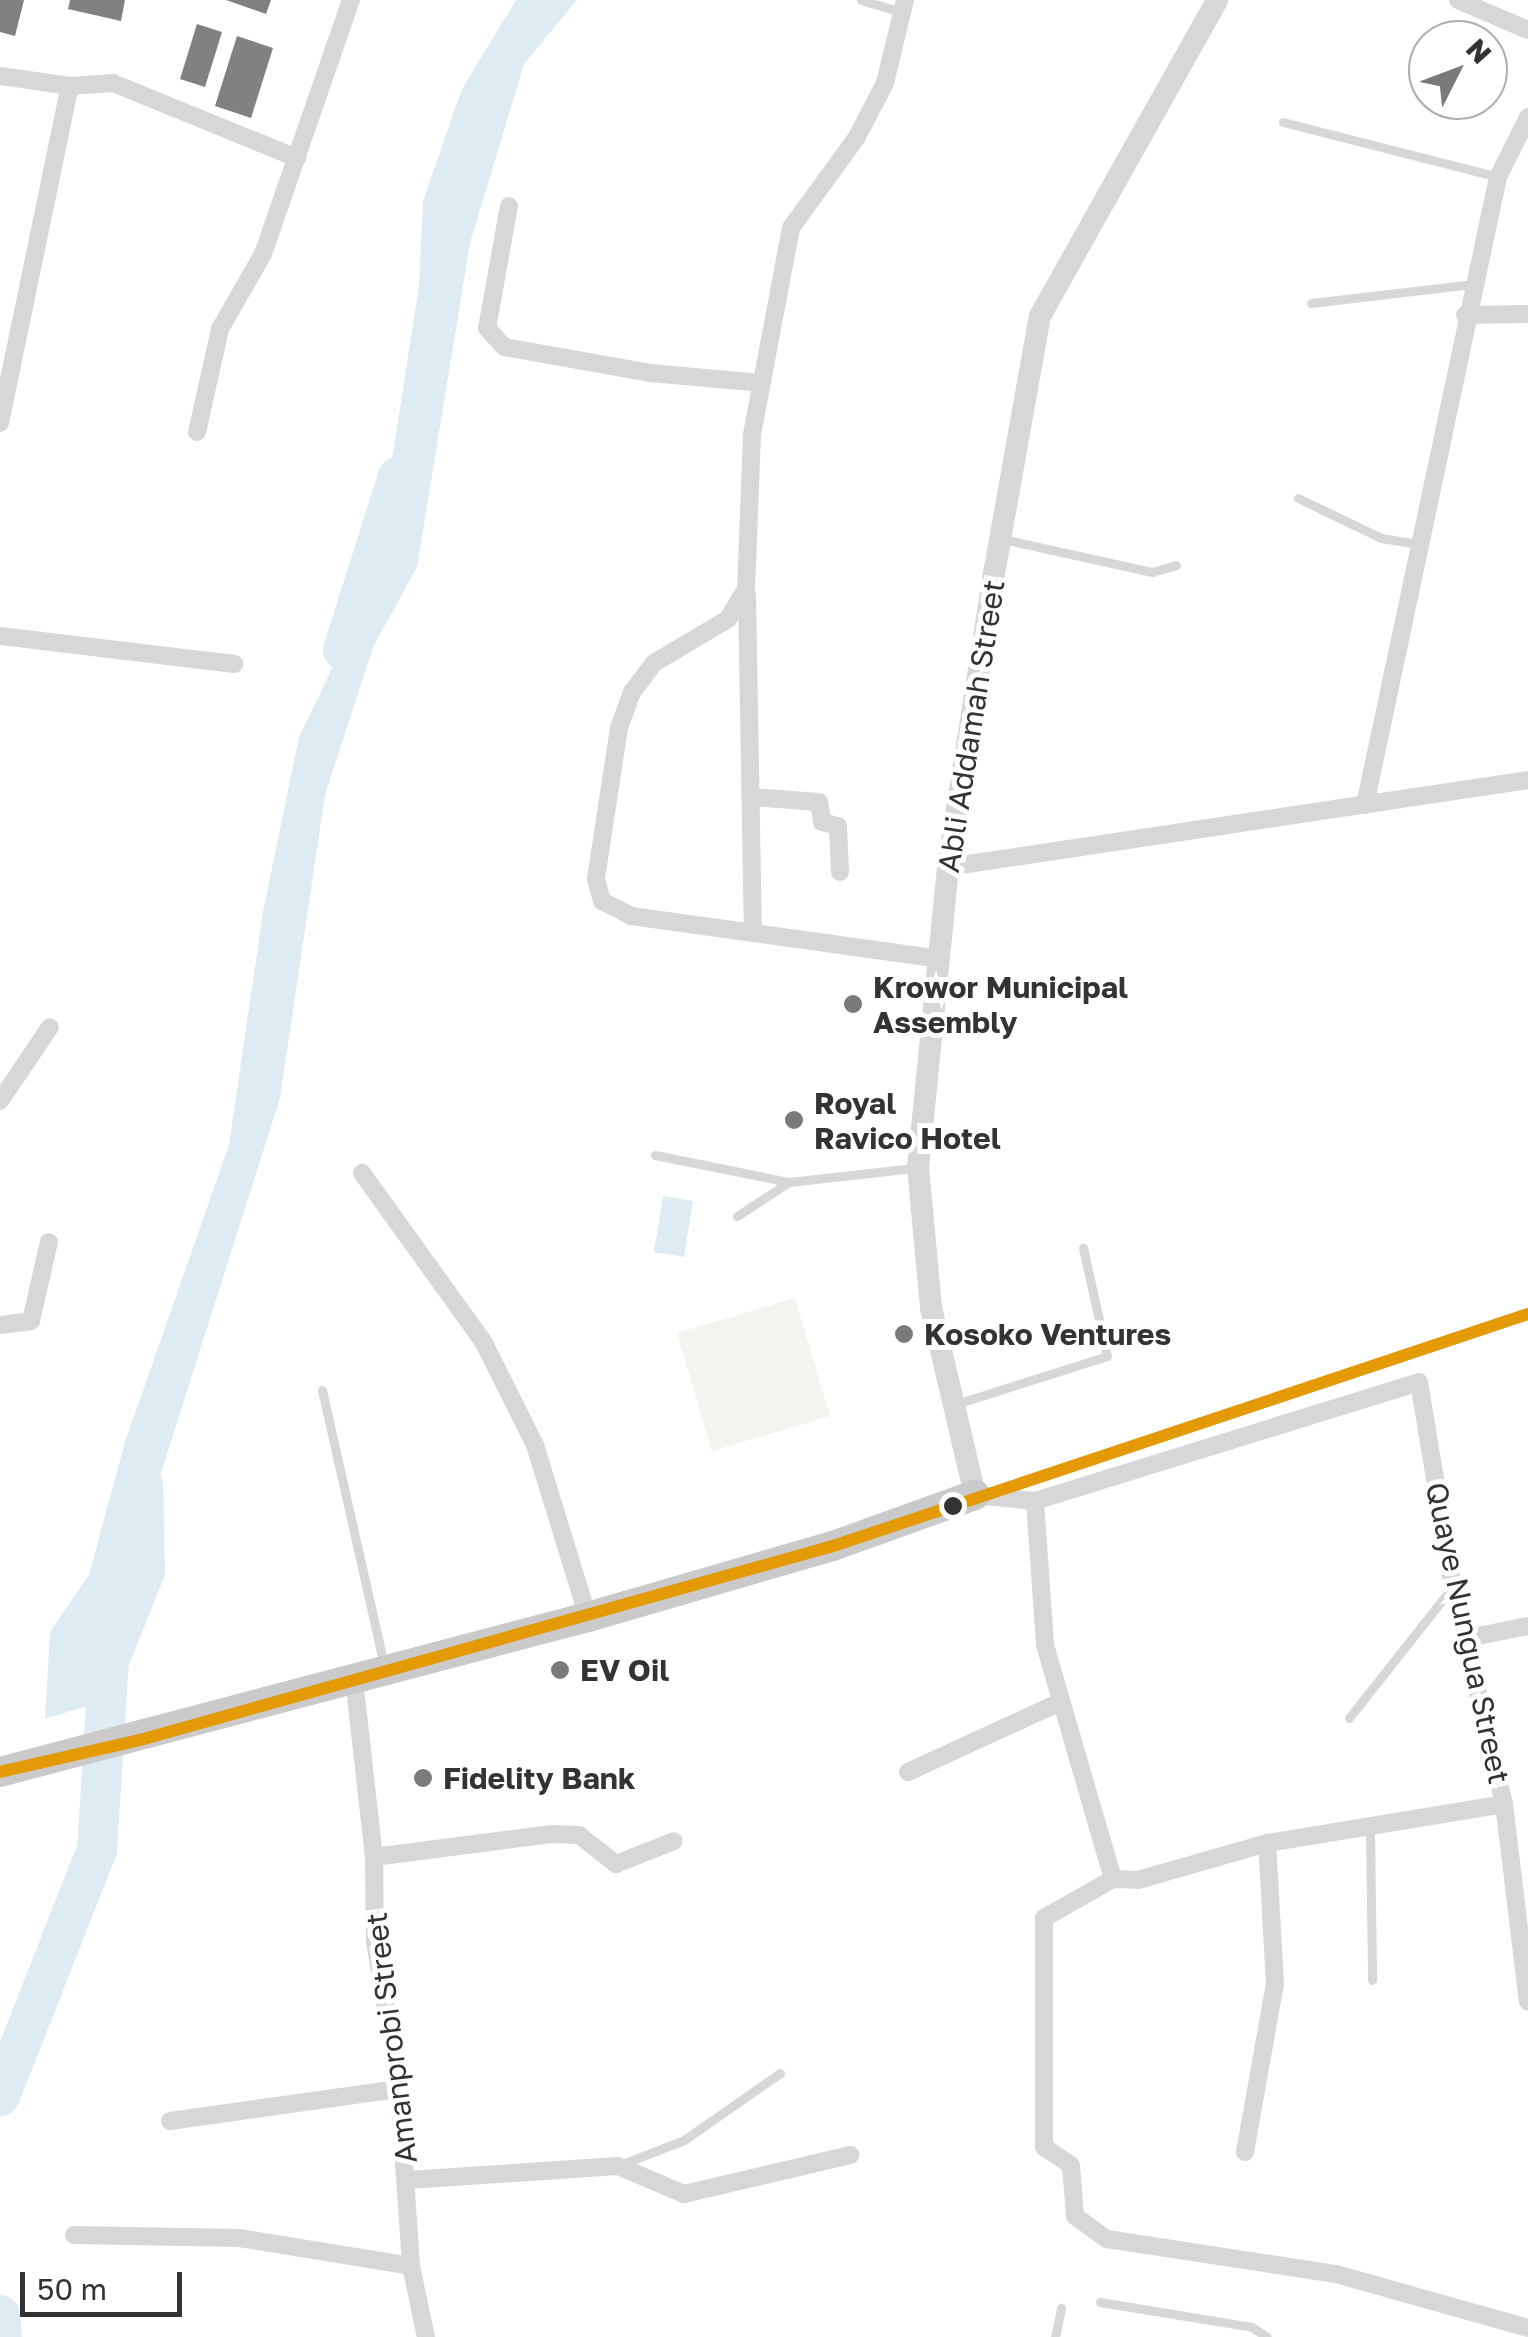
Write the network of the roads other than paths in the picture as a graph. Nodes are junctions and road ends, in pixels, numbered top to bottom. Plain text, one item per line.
1 (351, 0) edge
2 (861, 0) edge
3 (1217, 0) edge
4 (1458, 0) edge
5 (904, 6) edge
6 (1528, 30) edge
7 (0, 76) edge
8 (70, 86) junction
9 (1528, 117) edge
10 (1283, 122) dead end
11 (297, 158) junction
12 (1498, 177) junction
13 (508, 206) dead end
14 (1472, 284) junction
15 (1311, 303) dead end
16 (1528, 314) edge
17 (1465, 315) junction
18 (761, 384) junction
19 (0, 423) edge
20 (197, 432) dead end
21 (1298, 498) dead end
22 (1000, 538) junction
23 (1419, 544) junction
24 (1176, 565) dead end
25 (746, 589) junction
26 (0, 636) edge
27 (234, 664) dead end
28 (1528, 780) edge
29 (751, 797) junction
30 (1365, 805) junction
31 (948, 867) junction
32 (840, 872) dead end
33 (754, 930) junction
34 (939, 959) junction
35 (50, 1027) dead end
36 (0, 1101) edge
37 (655, 1155) dead end
38 (918, 1168) junction
39 (362, 1173) dead end
40 (790, 1182) junction
41 (737, 1216) dead end
42 (49, 1242) dead end
43 (1083, 1248) dead end
44 (0, 1326) edge
45 (322, 1390) dead end
46 (956, 1404) junction
47 (974, 1495) junction
48 (1035, 1501) junction
49 (1452, 1587) junction
50 (588, 1617) junction
51 (1528, 1626) edge
52 (1463, 1639) junction
53 (386, 1670) junction
54 (354, 1679) junction
55 (1060, 1702) junction
56 (1349, 1718) dead end
57 (0, 1772) edge
58 (908, 1772) dead end
59 (1504, 1804) junction
60 (1370, 1830) junction
61 (674, 1841) dead end
62 (1266, 1843) junction
63 (374, 1857) junction
64 (1113, 1879) junction
65 (1372, 1980) dead end
66 (1528, 2002) edge
67 (780, 2073) dead end
68 (399, 2089) junction
69 (170, 2121) dead end
70 (1245, 2152) dead end
71 (850, 2155) dead end
72 (618, 2166) junction
73 (408, 2180) junction
74 (74, 2234) dead end
75 (411, 2266) junction
76 (1100, 2302) dead end
77 (1060, 2308) dead end
78 (1528, 2328) edge
79 (426, 2337) edge
80 (1055, 2337) edge
81 (1267, 2337) edge

1 - 11 street
2 - 5 lane
3 - 22 street, Abli Addamah Street
4 - 6 street
5 - 18 street
7 - 8 street
8 - 11 street
8 - 19 street
9 - 12 street
10 - 12 lane
11 - 20 street
12 - 14 street
13 - 18 street
14 - 15 lane
14 - 17 street
16 - 17 street
17 - 23 street
18 - 25 street
21 - 23 lane
22 - 24 lane
22 - 31 street, Abli Addamah Street
23 - 30 street
25 - 29 street
25 - 33 street
26 - 27 street
28 - 30 street
29 - 32 street
29 - 33 street
30 - 31 street
31 - 34 street, Abli Addamah Street
33 - 34 street
34 - 38 street, Abli Addamah Street
35 - 36 street
37 - 40 lane
38 - 40 lane
38 - 46 street, Abli Addamah Street
39 - 50 street
40 - 41 lane
42 - 44 street
43 - 46 lane
45 - 53 lane
46 - 47 street, Abli Addamah Street
47 - 48 street
47 - 50 main road
48 - 49 street, Quaye Nungua Street
48 - 55 street
49 - 52 street, Quaye Nungua Street
49 - 56 lane
50 - 53 main road
51 - 52 street
52 - 59 street, Quaye Nungua Street
53 - 54 main road
54 - 57 main road
54 - 63 street, Amanprobi Street
55 - 58 street
55 - 64 street
59 - 60 street
59 - 66 street, Quaye Nungua Street
60 - 62 street
60 - 65 lane
61 - 63 street
62 - 64 street
62 - 70 street
63 - 68 street, Amanprobi Street
64 - 78 street
67 - 72 lane
68 - 69 street
68 - 73 street, Amanprobi Street
71 - 72 street
72 - 73 street
73 - 75 street, Amanprobi Street
74 - 75 street
75 - 79 street, Amanprobi Street
76 - 81 lane
77 - 80 lane

